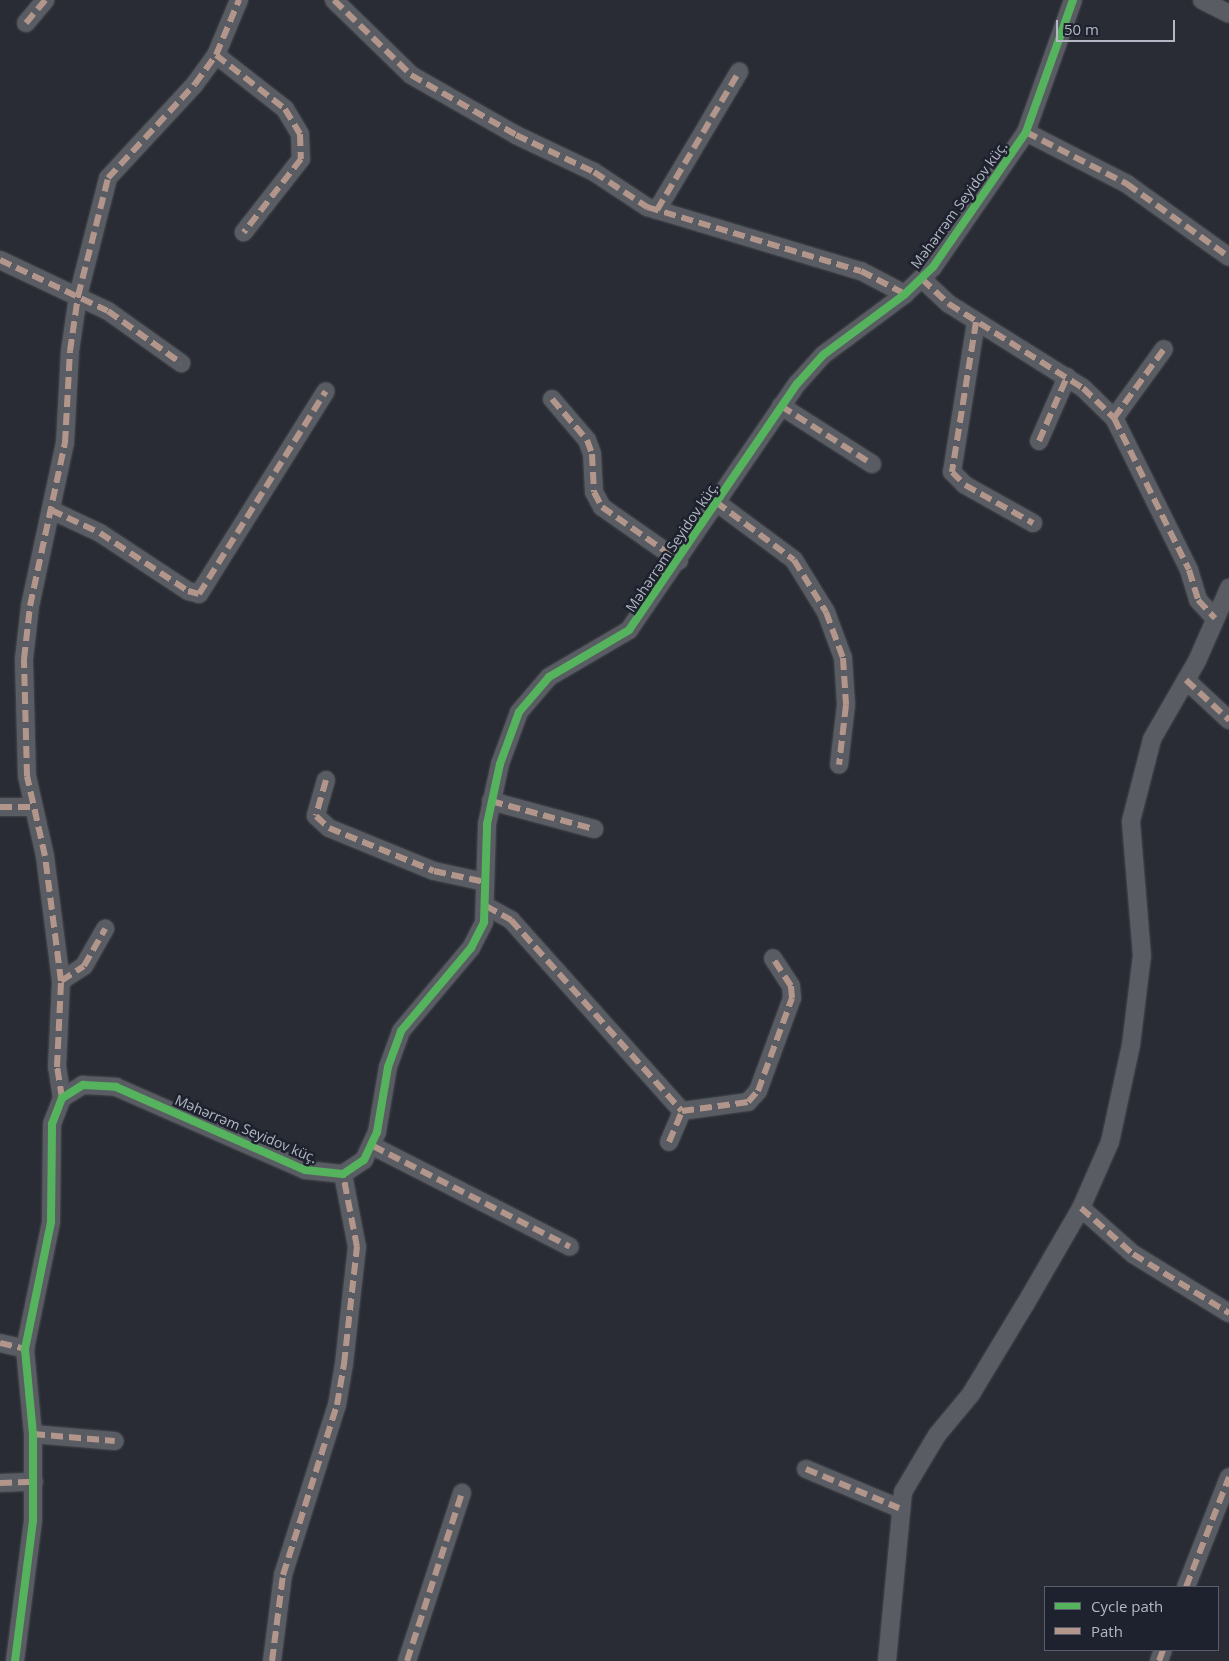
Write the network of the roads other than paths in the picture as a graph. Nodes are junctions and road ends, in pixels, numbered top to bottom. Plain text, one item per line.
1 (45, 0) edge
2 (239, 0) edge
3 (334, 0) edge
4 (1073, 0) edge
5 (1202, 0) edge
6 (1229, 14) edge
7 (26, 24) dead end
8 (216, 55) junction
9 (739, 72) dead end
10 (1026, 132) junction
11 (657, 210) junction
12 (244, 232) dead end
13 (1229, 257) edge
14 (0, 260) edge
15 (922, 279) junction
16 (905, 294) junction
17 (78, 296) junction
18 (976, 322) junction
19 (1164, 350) dead end
20 (181, 363) dead end
21 (1067, 377) junction
22 (326, 391) dead end
23 (552, 399) dead end
24 (781, 406) junction
25 (1114, 418) junction
26 (1039, 441) dead end
27 (872, 464) dead end
28 (716, 502) junction
29 (51, 510) junction
30 (1032, 523) dead end
31 (679, 561) junction
32 (1229, 588) edge
33 (1216, 618) junction
34 (1186, 680) junction
35 (1229, 720) edge
36 (839, 765) dead end
37 (326, 780) dead end
38 (491, 801) junction
39 (0, 807) edge
40 (32, 807) junction
41 (594, 830) dead end
42 (485, 882) junction
43 (486, 906) junction
44 (105, 929) dead end
45 (773, 958) dead end
46 (61, 981) junction
47 (62, 1098) junction
48 (682, 1111) junction
49 (669, 1142) dead end
50 (373, 1146) junction
51 (343, 1174) junction
52 (1081, 1208) junction
53 (570, 1247) dead end
54 (1229, 1313) edge
55 (0, 1343) edge
56 (25, 1349) junction
57 (33, 1434) junction
58 (115, 1441) dead end
59 (806, 1469) dead end
60 (1229, 1477) edge
61 (34, 1482) junction
62 (0, 1483) edge
63 (462, 1493) dead end
64 (899, 1508) junction
65 (1186, 1586) edge
66 (15, 1661) edge
67 (273, 1661) edge
68 (407, 1661) edge
69 (887, 1661) edge

1 - 7 street
2 - 8 street
3 - 11 street
4 - 10 street, Məhərrəm Seyidov küç.
5 - 6 street
8 - 12 street
8 - 17 street
9 - 11 street
10 - 13 street
10 - 15 street, Məhərrəm Seyidov küç.
11 - 16 street
14 - 17 street
15 - 16 street, Məhərrəm Seyidov küç.
15 - 18 street
16 - 24 street, Məhərrəm Seyidov küç.
17 - 20 street
17 - 29 street
18 - 21 street
18 - 30 street
19 - 25 street
21 - 25 street
21 - 26 street
22 - 29 street
23 - 31 street
24 - 27 street
24 - 28 street, Məhərrəm Seyidov küç.
25 - 33 street
28 - 31 street, Məhərrəm Seyidov küç.
28 - 36 street
29 - 40 street
31 - 38 street, Məhərrəm Seyidov küç.
32 - 33 street
33 - 34 street
34 - 35 street
34 - 52 street
37 - 42 street
38 - 41 street
38 - 42 street, Məhərrəm Seyidov küç.
39 - 40 street
40 - 46 street
42 - 43 street, Məhərrəm Seyidov küç.
43 - 48 street
43 - 50 street, Məhərrəm Seyidov küç.
44 - 46 street
45 - 48 street
46 - 47 street
47 - 51 street, Məhərrəm Seyidov küç.
47 - 56 street
48 - 49 street
50 - 51 street, Məhərrəm Seyidov küç.
50 - 53 street
51 - 67 street
52 - 54 street
52 - 64 street
55 - 56 street
56 - 57 street
57 - 58 street
57 - 61 street
59 - 64 street
60 - 65 street
61 - 62 street
61 - 66 street
63 - 68 street
64 - 69 street

